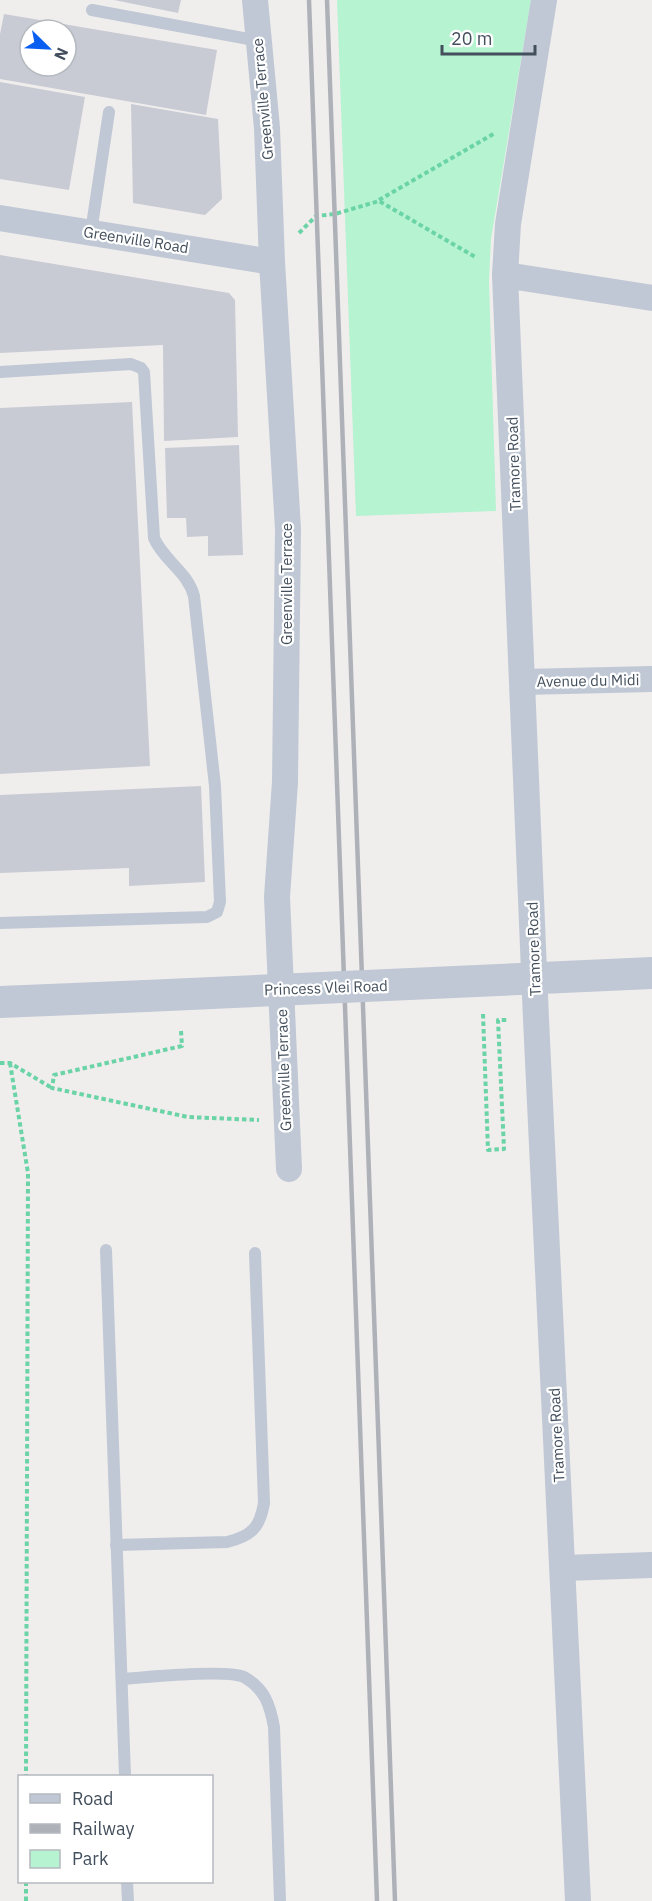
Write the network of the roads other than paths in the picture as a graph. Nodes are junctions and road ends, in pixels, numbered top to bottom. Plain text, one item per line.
1 (255, 0) edge
2 (544, 0) edge
3 (92, 10) dead end
4 (259, 40) junction
5 (109, 112) dead end
6 (0, 218) edge
7 (91, 232) junction
8 (272, 262) junction
9 (505, 275) junction
10 (652, 298) edge
11 (0, 372) edge
12 (652, 680) edge
13 (523, 682) junction
14 (0, 923) edge
15 (652, 973) edge
16 (0, 1002) edge
17 (289, 1169) dead end
18 (106, 1250) dead end
19 (255, 1253) dead end
20 (116, 1545) junction
21 (652, 1565) edge
22 (564, 1568) junction
23 (123, 1679) junction
24 (125, 1775) edge
25 (128, 1883) edge
26 (128, 1901) edge
27 (280, 1901) edge
28 (578, 1901) edge

1 - 4 street, Greenville Terrace
2 - 9 street, Tramore Road
3 - 4 lane
4 - 8 street, Greenville Terrace
5 - 7 lane
6 - 7 street, Greenville Road
7 - 8 street, Greenville Road
8 - 17 street, Greenville Terrace
9 - 10 street
9 - 13 street, Tramore Road
11 - 14 lane
12 - 13 street, Avenue du Midi
13 - 22 street, Tramore Road
15 - 16 street, Princess Vlei Road, bridge
18 - 20 lane
19 - 20 lane
20 - 23 lane
21 - 22 street
22 - 28 street, Tramore Road
23 - 24 lane
23 - 27 lane
25 - 26 lane

